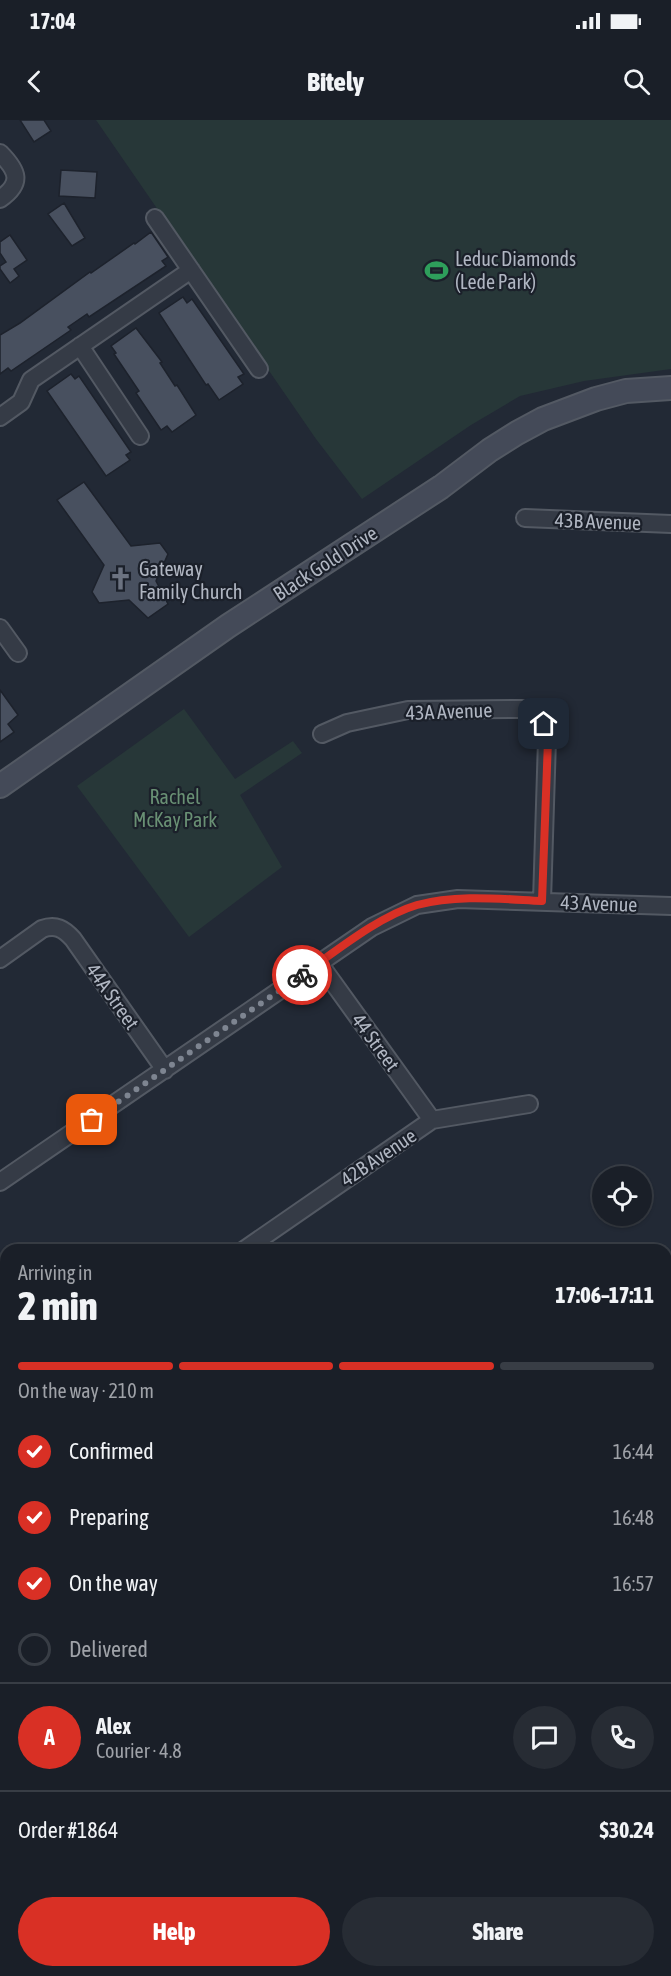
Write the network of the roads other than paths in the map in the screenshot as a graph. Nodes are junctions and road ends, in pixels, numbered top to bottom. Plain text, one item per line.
1 (0, 153) edge
2 (0, 199) edge
3 (155, 218) dead end
4 (191, 270) junction
5 (80, 346) junction
6 (259, 369) dead end
7 (671, 388) edge
8 (0, 417) edge
9 (140, 436) dead end
10 (525, 518) dead end
11 (671, 524) edge
12 (0, 628) edge
13 (18, 653) dead end
14 (322, 734) dead end
15 (0, 786) edge
16 (542, 901) junction
17 (671, 906) edge
18 (0, 959) edge
19 (319, 963) junction
20 (165, 1070) junction
21 (529, 1104) dead end
22 (432, 1120) junction
23 (0, 1182) edge
24 (254, 1244) edge

1 - 2 street
3 - 4 street
4 - 5 street
4 - 6 street
5 - 8 street
5 - 9 street
7 - 15 main road, Black Gold Drive
10 - 11 street, 43B Avenue
12 - 13 street
14 - 16 street, 43A Avenue
16 - 17 street, 43 Avenue
16 - 19 street, 43 Avenue
18 - 20 street, 44A Street
19 - 20 street, 43 Avenue
19 - 22 street, 44 Street
20 - 23 street, 43 Avenue
21 - 22 street, 42B Avenue
22 - 24 street, 42B Avenue

